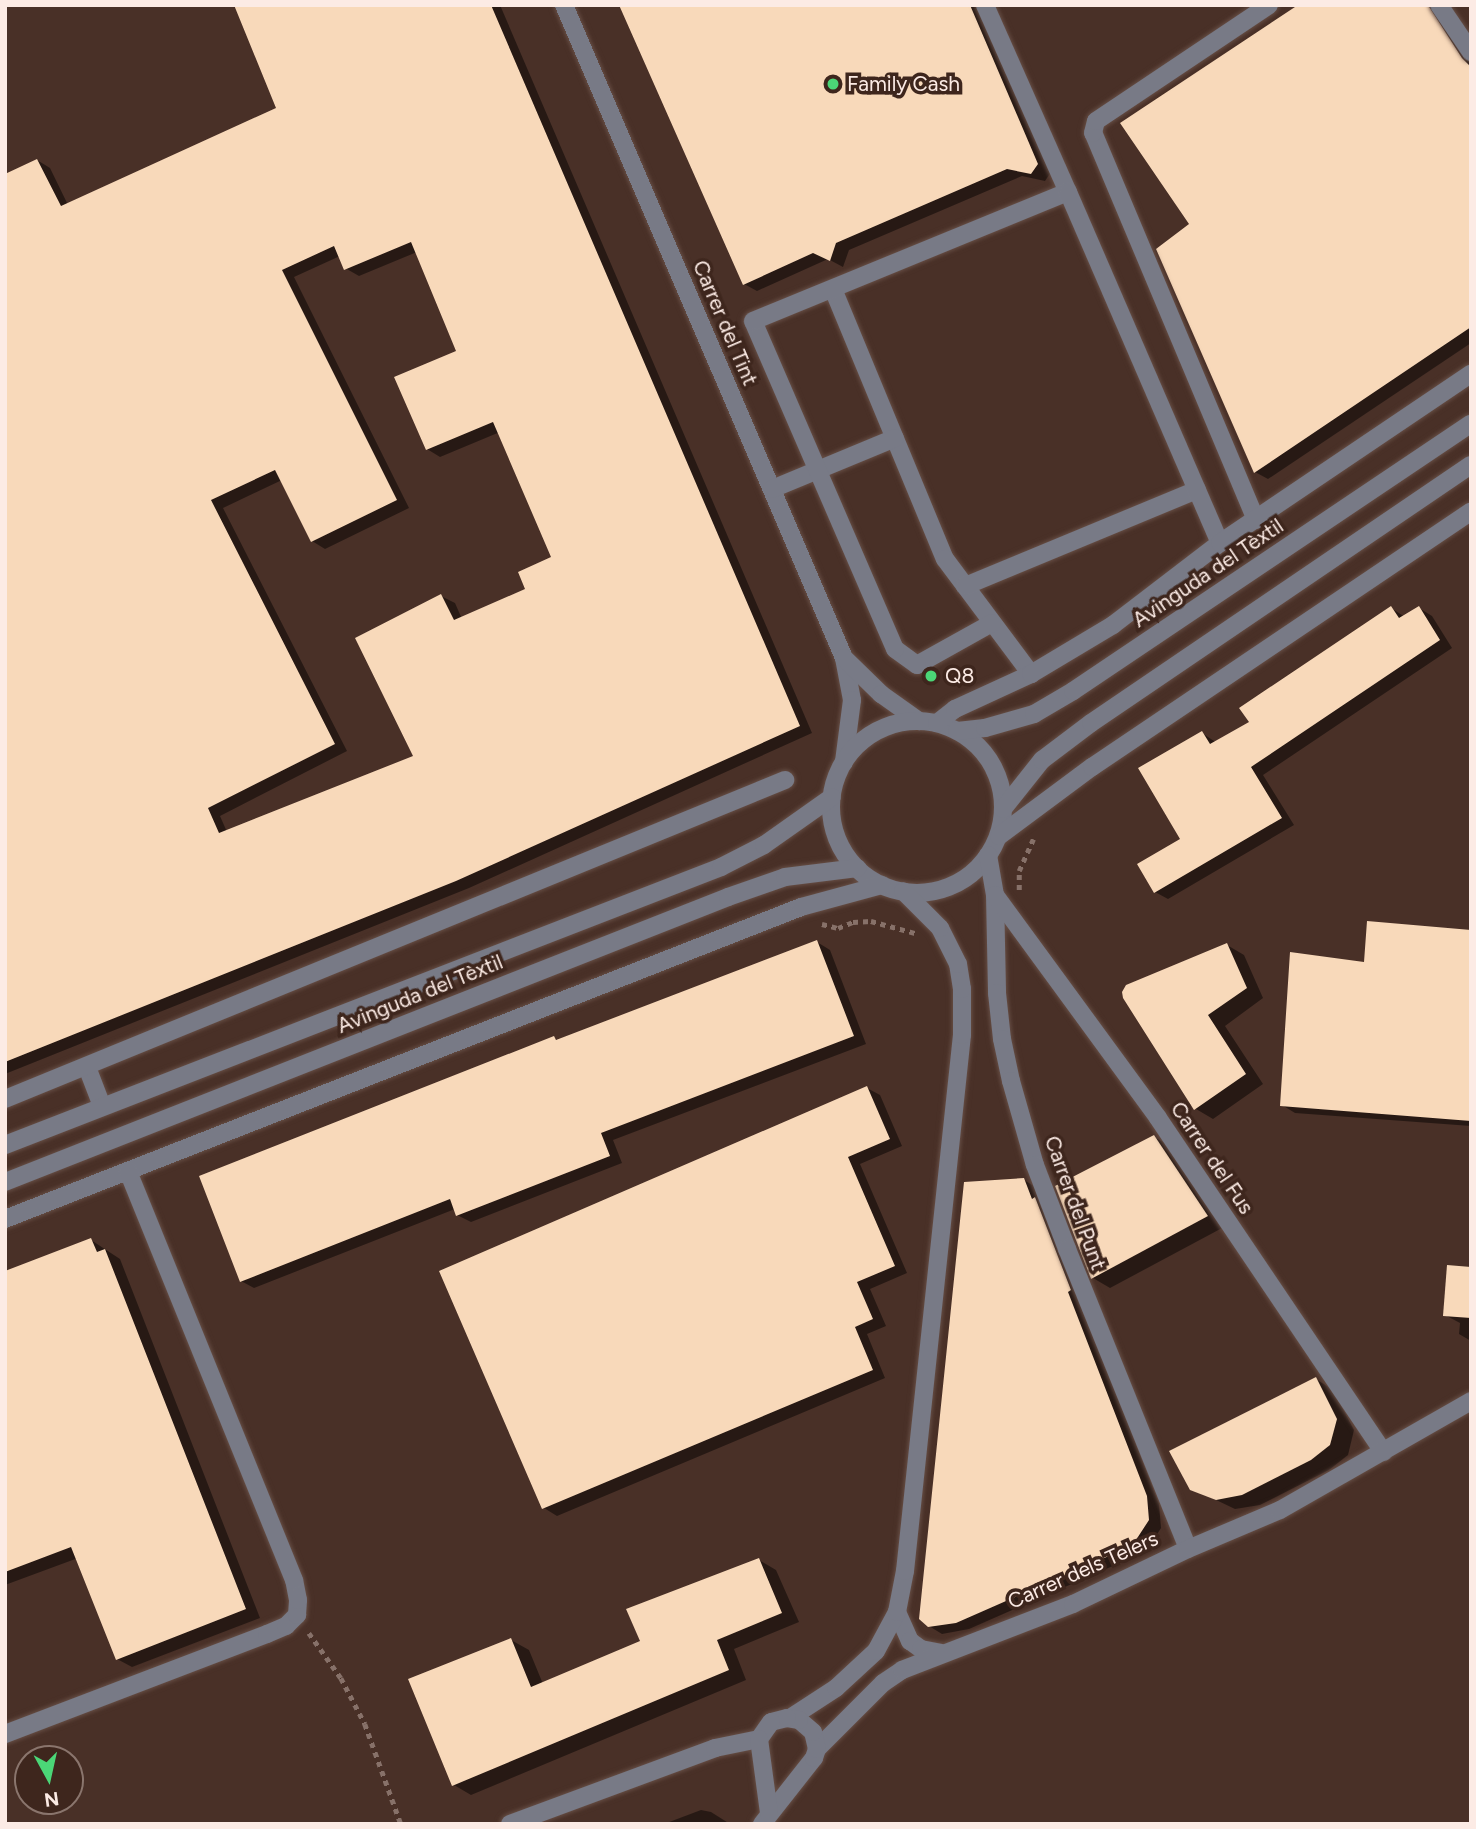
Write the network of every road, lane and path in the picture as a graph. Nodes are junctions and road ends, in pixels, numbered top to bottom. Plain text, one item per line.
1 (564, 5) edge
2 (985, 5) edge
3 (1269, 5) edge
4 (1438, 5) edge
5 (1471, 52) edge
6 (1068, 192) junction
7 (833, 289) junction
8 (1471, 374) edge
9 (1471, 424) edge
10 (895, 438) junction
11 (1471, 465) edge
12 (819, 470) junction
13 (772, 489) junction
14 (1197, 490) junction
15 (1471, 511) edge
16 (1256, 520) junction
17 (1220, 544) junction
18 (965, 586) junction
19 (992, 623) junction
20 (844, 658) junction
21 (1031, 674) junction
22 (919, 721) junction
23 (937, 723) junction
24 (957, 731) junction
25 (844, 762) junction
26 (785, 780) dead end
27 (832, 797) junction
28 (1003, 809) junction
29 (999, 836) junction
30 (988, 855) junction
31 (857, 868) junction
32 (882, 885) junction
33 (903, 891) junction
34 (995, 895) junction
35 (87, 1067) junction
36 (5, 1099) edge
37 (102, 1107) junction
38 (5, 1145) edge
39 (128, 1171) junction
40 (5, 1182) edge
41 (5, 1219) edge
42 (1471, 1401) edge
43 (1383, 1452) junction
44 (1188, 1549) junction
45 (897, 1612) junction
46 (297, 1615) junction
47 (941, 1653) junction
48 (790, 1718) junction
49 (5, 1734) edge
50 (759, 1739) junction
51 (817, 1749) junction
52 (763, 1764) junction
53 (800, 1773) junction
54 (766, 1818) edge
55 (401, 1824) edge
56 (510, 1824) edge

1 - 13 street, Carrer del Tint
2 - 6 street
3 - 16 street
4 - 5 street
6 - 7 street
6 - 14 street
7 - 10 street
7 - 12 street
8 - 16 street
9 - 24 street, Avinguda del Tèxtil
10 - 12 street
10 - 18 street
11 - 28 street
12 - 13 street
12 - 19 street
13 - 20 street, Carrer del Tint
14 - 17 street
14 - 18 street
15 - 29 street
16 - 17 street
17 - 21 street
18 - 19 street
19 - 21 street
20 - 22 street
20 - 25 street
21 - 23 street
22 - 23 street
22 - 25 street
23 - 24 street
24 - 28 street
25 - 27 street
26 - 35 street
27 - 31 street
27 - 37 street, Avinguda del Tèxtil
28 - 29 street
29 - 30 street
30 - 33 street
30 - 34 street, Carrer del Punt
31 - 32 street
31 - 40 street, Avinguda del Tèxtil
32 - 33 street
32 - 39 street
33 - 45 street
34 - 43 street, Carrer del Fus
34 - 44 street, Carrer del Punt
35 - 36 street
35 - 37 street
37 - 38 street, Avinguda del Tèxtil
39 - 41 street
39 - 46 street
42 - 43 street, Carrer dels Telers
43 - 44 street, Carrer dels Telers
44 - 47 street, Carrer dels Telers
45 - 47 street
45 - 48 street
46 - 49 street
46 - 55 path
47 - 51 street, Carrer dels Telers
48 - 50 street
48 - 51 street
50 - 52 street
50 - 56 street
51 - 53 street
52 - 53 street
52 - 54 street
53 - 54 street

